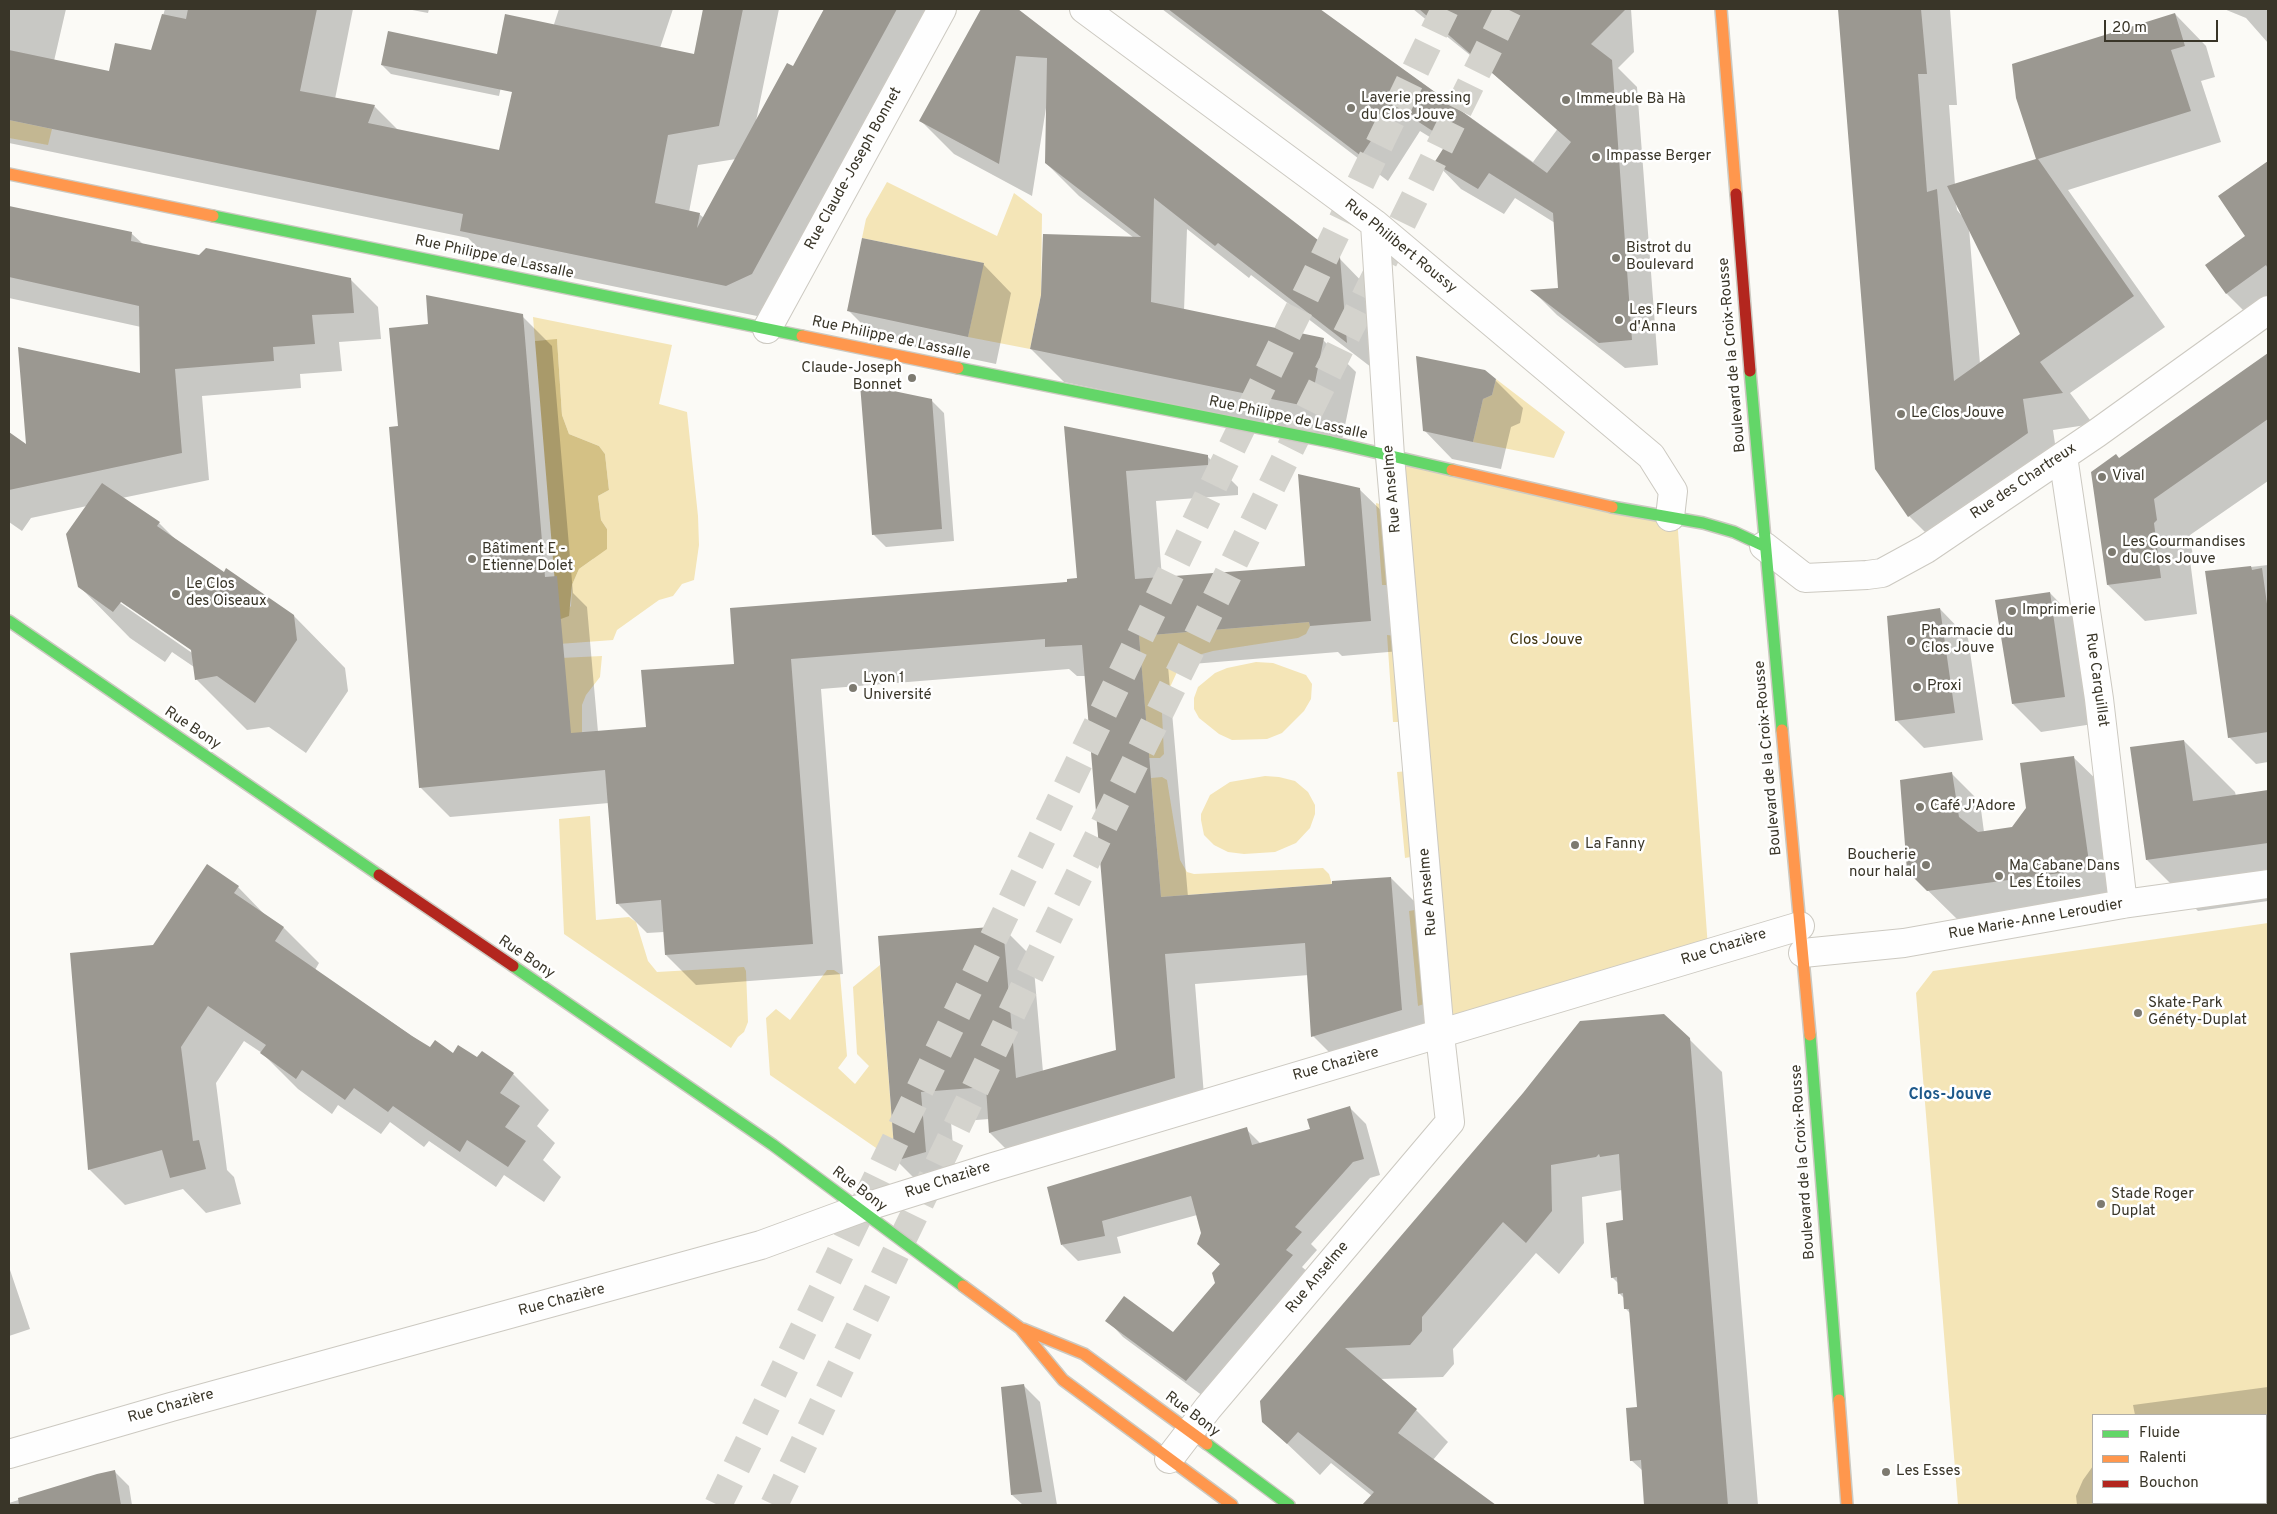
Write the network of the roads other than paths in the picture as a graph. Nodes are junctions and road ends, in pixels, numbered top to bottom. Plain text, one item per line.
1 (942, 9) edge
2 (1084, 9) edge
3 (1721, 9) edge
4 (9, 174) edge
5 (1375, 224) junction
6 (2268, 310) edge
7 (767, 329) junction
8 (1390, 456) junction
9 (2063, 456) junction
10 (1670, 517) junction
11 (1764, 546) junction
12 (9, 621) edge
13 (2268, 884) edge
14 (2122, 904) junction
15 (1800, 926) junction
16 (1803, 953) junction
17 (1440, 1035) junction
18 (859, 1209) junction
19 (1020, 1328) junction
20 (1190, 1431) junction
21 (9, 1454) edge
22 (1169, 1459) junction
23 (1232, 1505) edge
24 (1289, 1505) edge
25 (1846, 1505) edge

1 - 7 street, Rue Claude-Joseph Bonnet
2 - 5 street, Rue Philibert Roussy
3 - 11 street, Boulevard de la Croix-Rousse
4 - 7 street, Rue Philippe de Lassalle
5 - 8 street, Rue Anselme
5 - 10 street, Rue Philibert Roussy
6 - 9 street, Rue des Chartreux
7 - 8 street, Rue Philippe de Lassalle
8 - 10 street, Rue Philippe de Lassalle
8 - 17 street, Rue Anselme
9 - 11 street, Rue des Chartreux
9 - 14 street, Rue Carquillat
10 - 11 street, Rue Philippe de Lassalle
11 - 15 street, Boulevard de la Croix-Rousse
12 - 18 street, Rue Bony
13 - 14 street, Rue Marie-Anne Leroudier
14 - 16 street, Rue Marie-Anne Leroudier
15 - 16 street, Boulevard de la Croix-Rousse
15 - 17 street, Rue Chazière
16 - 25 street, Boulevard de la Croix-Rousse
17 - 18 street, Rue Chazière
17 - 20 street, Rue Anselme
18 - 19 street, Rue Bony
18 - 21 street, Rue Chazière
19 - 20 street, Rue Bony
19 - 22 street, Rue Bony
20 - 22 street, Rue Anselme
20 - 24 street, Rue Bony
22 - 23 street, Rue Bony

